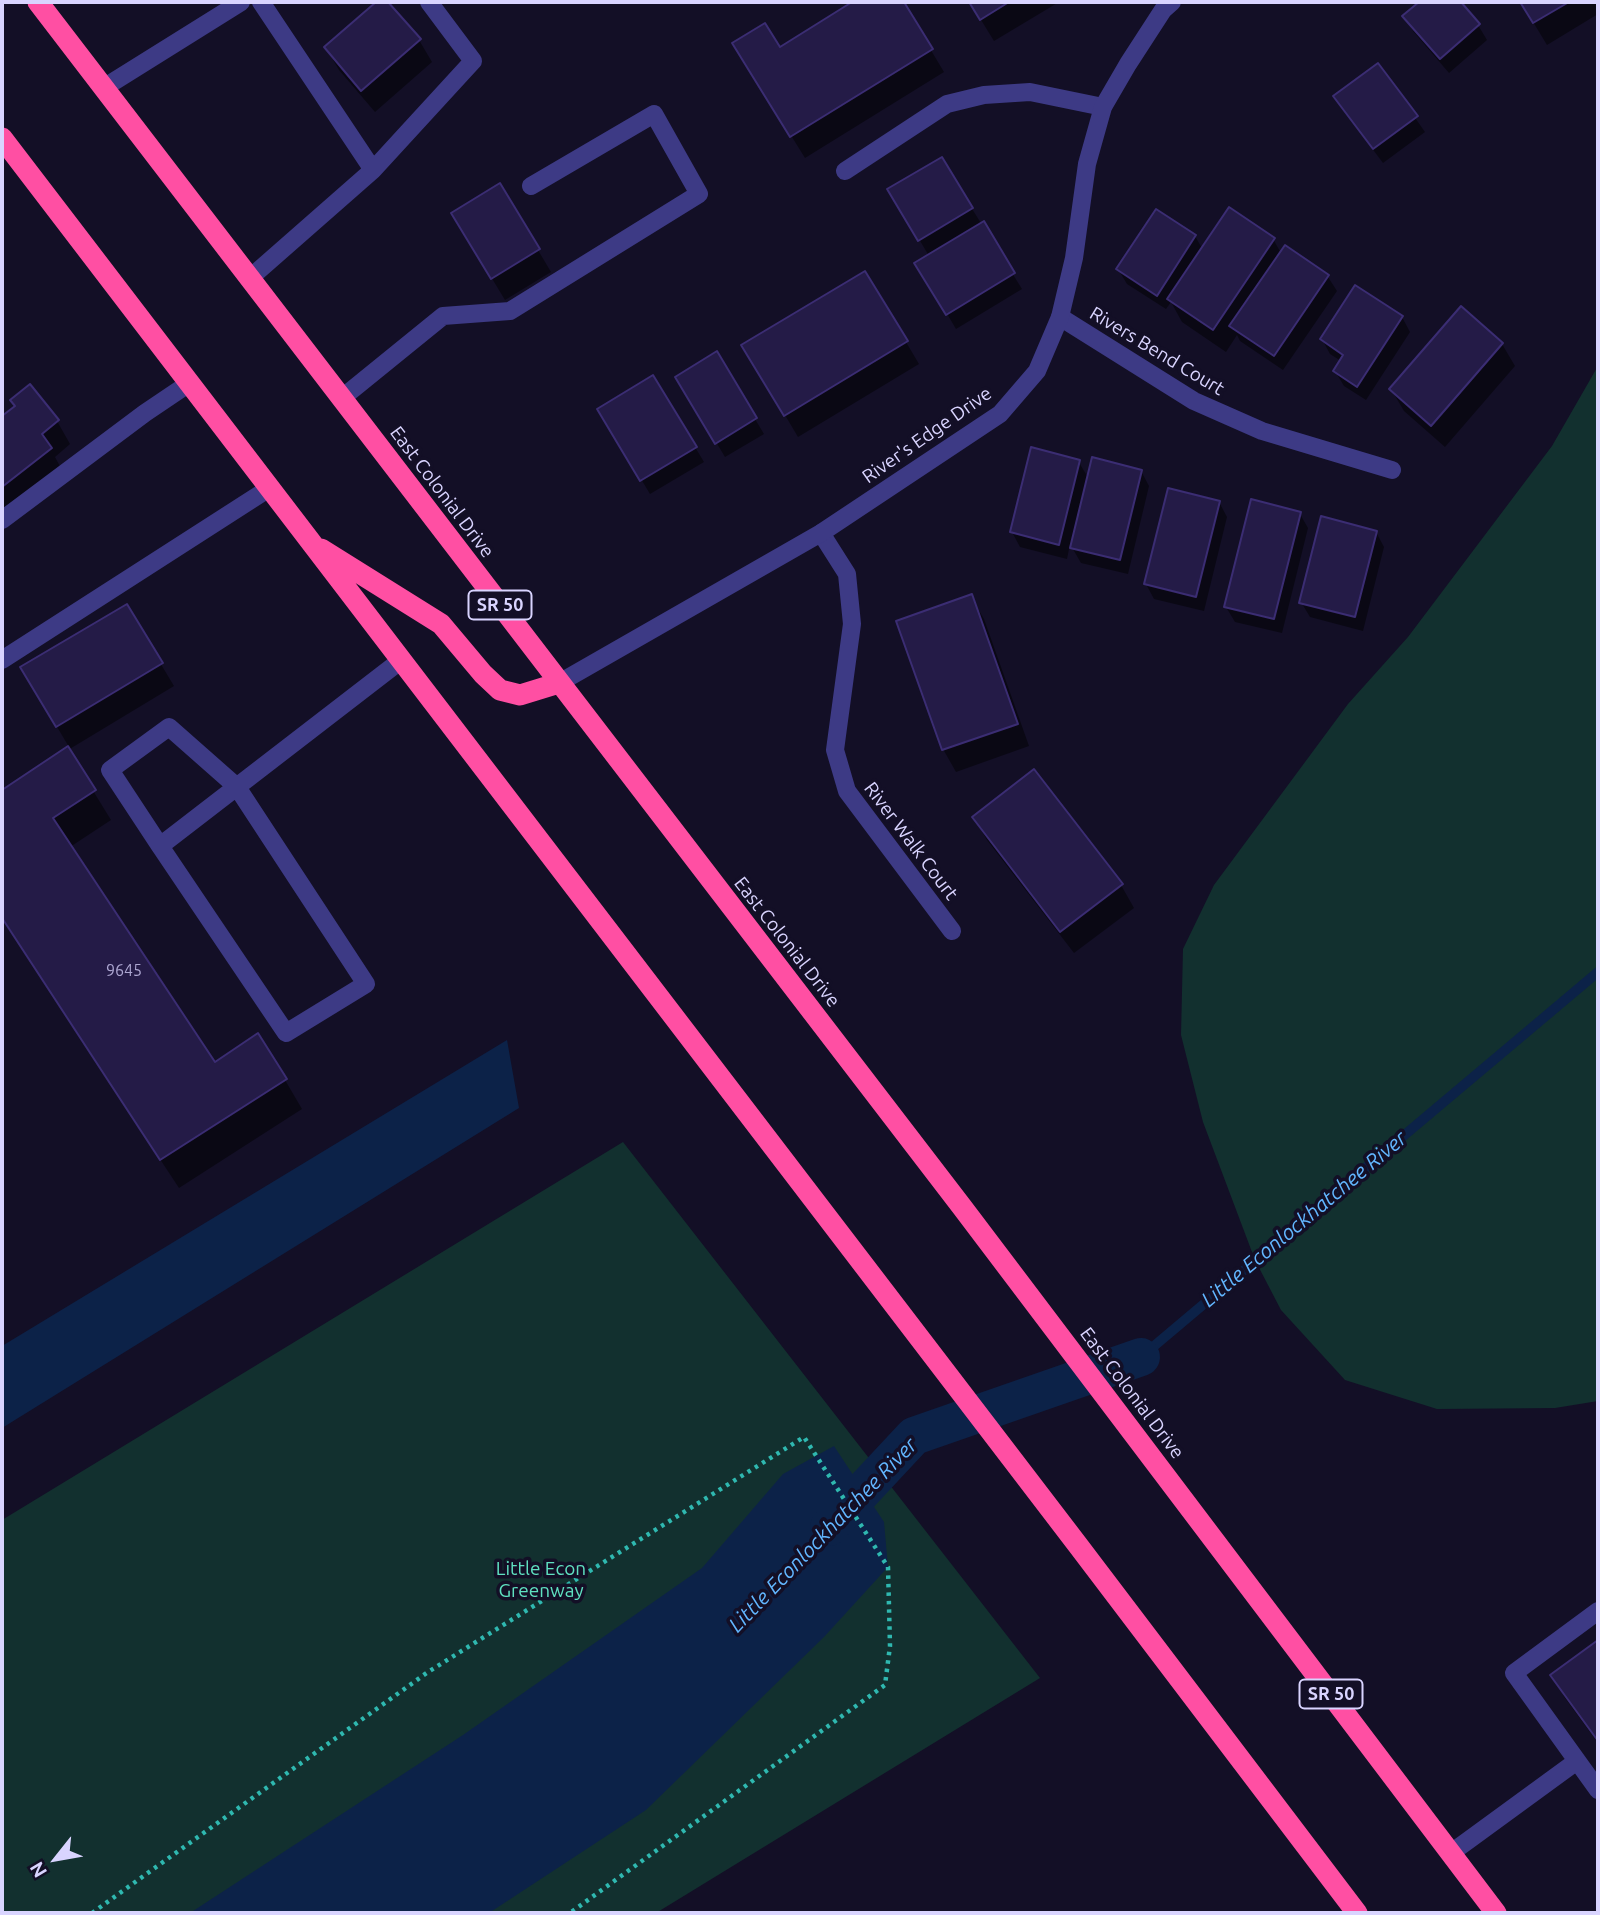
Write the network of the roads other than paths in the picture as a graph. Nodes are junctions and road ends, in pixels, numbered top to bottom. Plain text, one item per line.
1 (38, 2) edge
2 (242, 2) edge
3 (261, 2) edge
4 (429, 2) edge
5 (1172, 2) edge
6 (105, 87) junction
7 (1103, 107) junction
8 (2, 138) edge
9 (373, 170) junction
10 (845, 171) dead end
11 (531, 187) dead end
12 (250, 278) junction
13 (1060, 317) junction
14 (188, 384) junction
15 (342, 398) junction
16 (1392, 470) dead end
17 (268, 489) junction
18 (2, 520) edge
19 (821, 533) junction
20 (307, 540) junction
21 (2, 660) edge
22 (400, 661) junction
23 (559, 683) junction
24 (237, 787) junction
25 (160, 846) junction
26 (952, 931) dead end
27 (1598, 1611) edge
28 (1577, 1761) junction
29 (1598, 1790) edge
30 (1451, 1853) junction
31 (1357, 1913) edge
32 (1496, 1913) edge

1 - 6 highway, East Colonial Drive / SR 50
2 - 6 street
3 - 9 street
4 - 9 street
5 - 7 street, River's Edge Drive
6 - 12 highway, East Colonial Drive / SR 50
7 - 10 street
7 - 13 street, River's Edge Drive
8 - 14 highway
9 - 12 street
11 - 15 street
12 - 15 highway, East Colonial Drive / SR 50
13 - 16 street, Rivers Bend Court
13 - 19 street, River's Edge Drive
14 - 17 highway
14 - 18 street
15 - 23 highway, East Colonial Drive / SR 50
17 - 20 highway
17 - 21 street
19 - 23 street, River's Edge Drive
19 - 26 street, River Walk Court
20 - 22 highway
20 - 23 highway
22 - 24 street
22 - 31 highway
23 - 30 highway, East Colonial Drive / SR 50
24 - 25 street
24 - 25 street
24 - 25 street
27 - 28 street
28 - 29 street
28 - 30 street
30 - 32 highway, East Colonial Drive / SR 50

